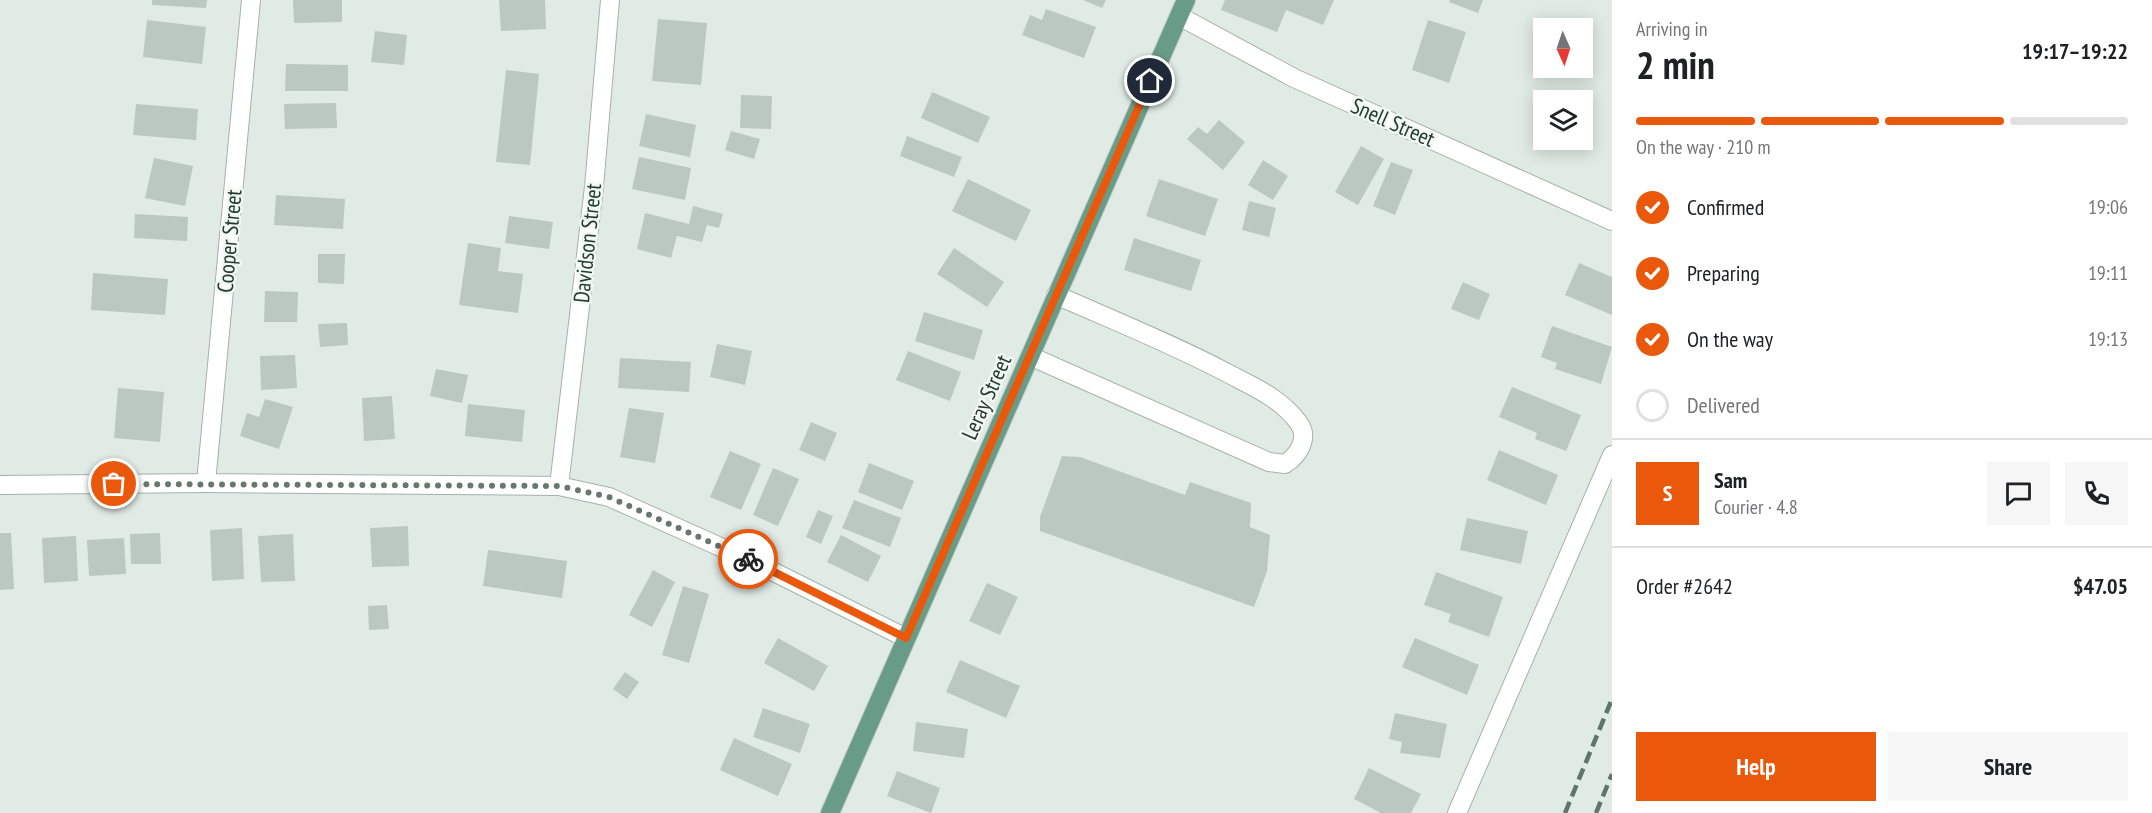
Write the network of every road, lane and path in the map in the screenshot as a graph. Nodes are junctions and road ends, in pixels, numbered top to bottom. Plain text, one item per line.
1 (251, 0) edge
2 (610, 0) edge
3 (1182, 8) edge
4 (1612, 221) edge
5 (1056, 296) junction
6 (1030, 356) junction
7 (1612, 455) edge
8 (206, 483) junction
9 (0, 485) edge
10 (559, 486) junction
11 (906, 638) junction
12 (830, 813) edge
13 (1457, 813) edge

1 - 8 street, Cooper Street
2 - 10 street, Davidson Street
3 - 4 street, Snell Street
3 - 5 main road, Leray Street
5 - 6 main road, Leray Street
5 - 6 street
6 - 11 main road, Leray Street
7 - 13 street
8 - 9 street
8 - 10 street
10 - 11 street
11 - 12 main road, Leray Street

